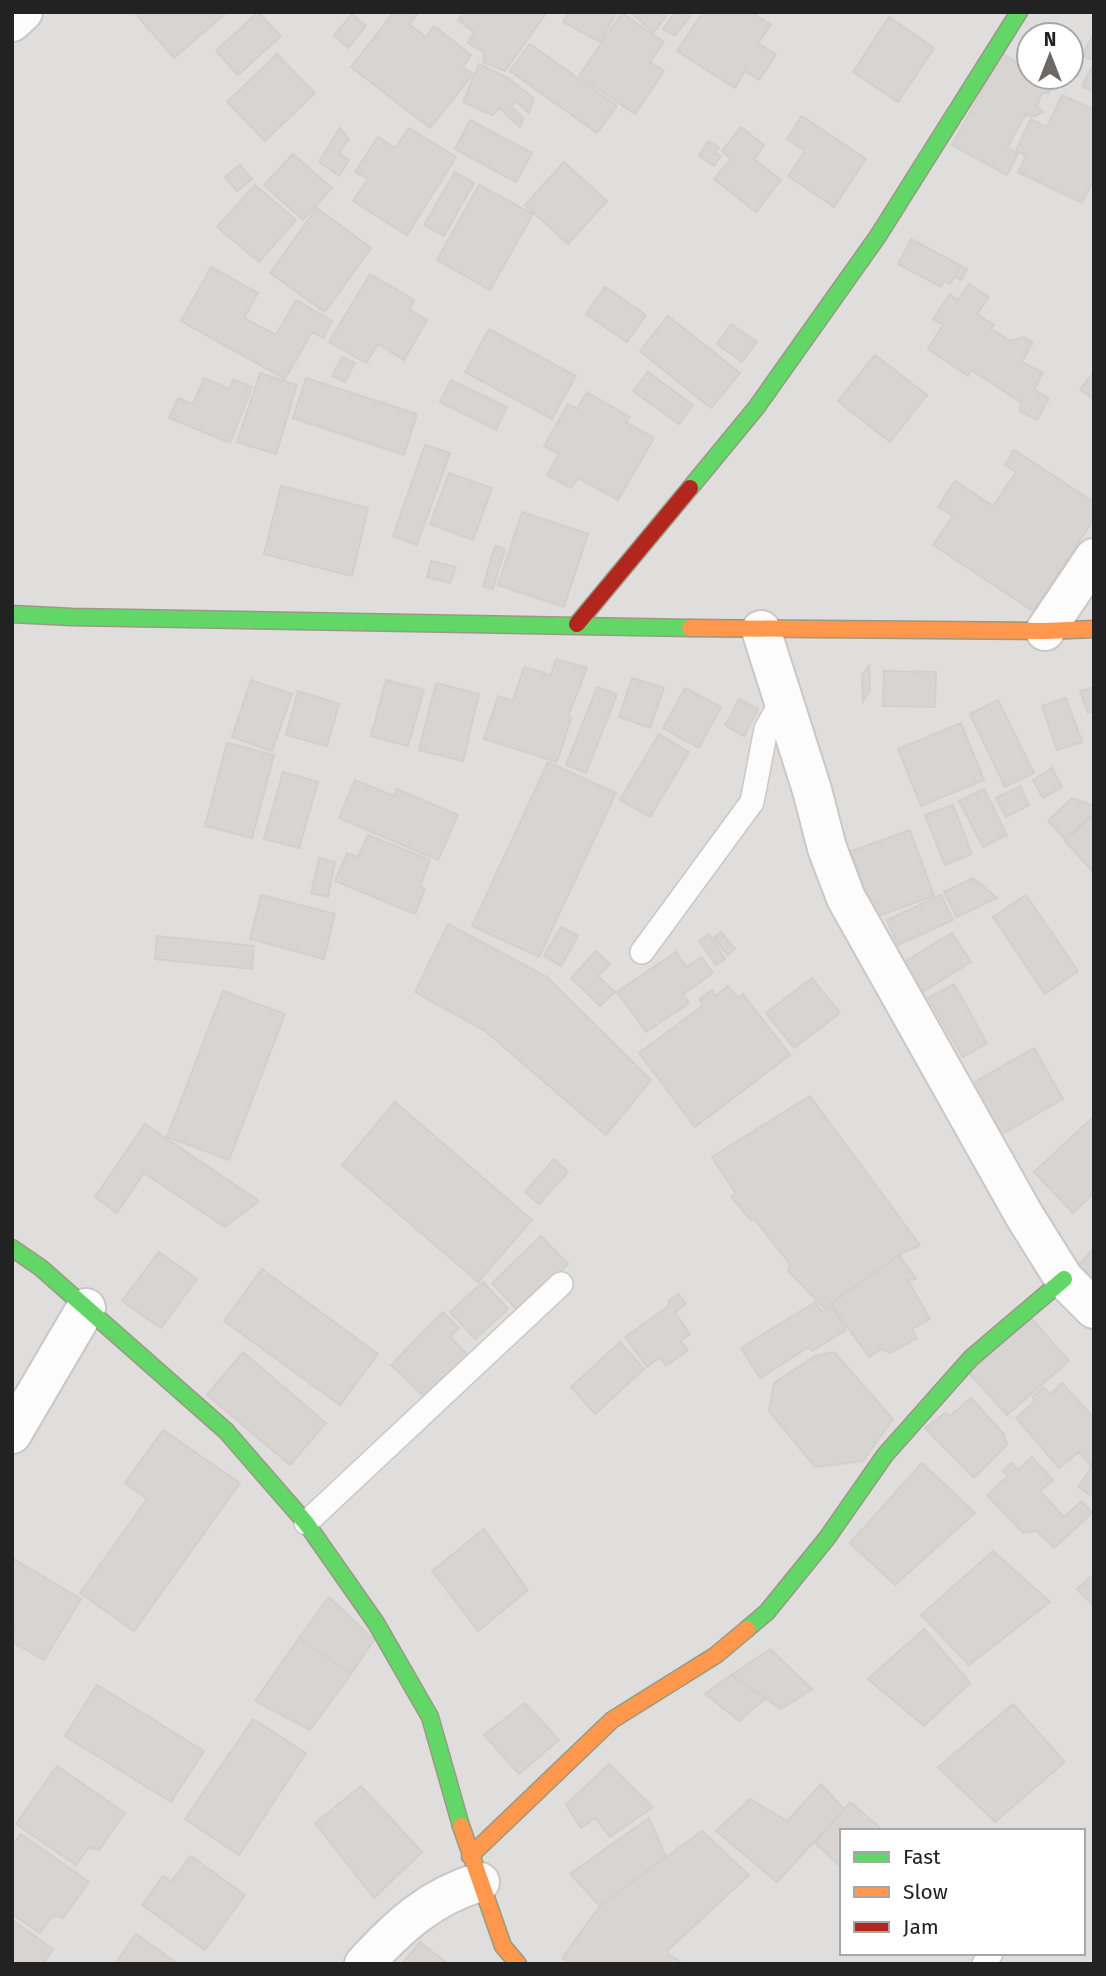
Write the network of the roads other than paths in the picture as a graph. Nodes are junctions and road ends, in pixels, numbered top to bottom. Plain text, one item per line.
1 (23, 12) edge
2 (1019, 12) edge
3 (12, 22) edge
4 (1094, 558) edge
5 (12, 614) edge
6 (578, 624) junction
7 (1094, 629) edge
8 (761, 630) junction
9 (1045, 631) junction
10 (783, 699) junction
11 (642, 953) dead end
12 (12, 1248) edge
13 (1064, 1279) junction
14 (561, 1284) dead end
15 (86, 1308) junction
16 (1094, 1309) edge
17 (12, 1434) edge
18 (306, 1523) junction
19 (475, 1869) junction
20 (364, 1964) edge
21 (518, 1964) edge

1 - 3 street
2 - 6 street
4 - 9 street
5 - 6 street
6 - 8 street
7 - 9 street
8 - 9 street
8 - 10 street
10 - 11 lane
10 - 13 street
12 - 15 street
13 - 16 street
13 - 19 street
14 - 18 lane
15 - 17 street
15 - 18 street
18 - 19 street
19 - 20 street
19 - 21 street

